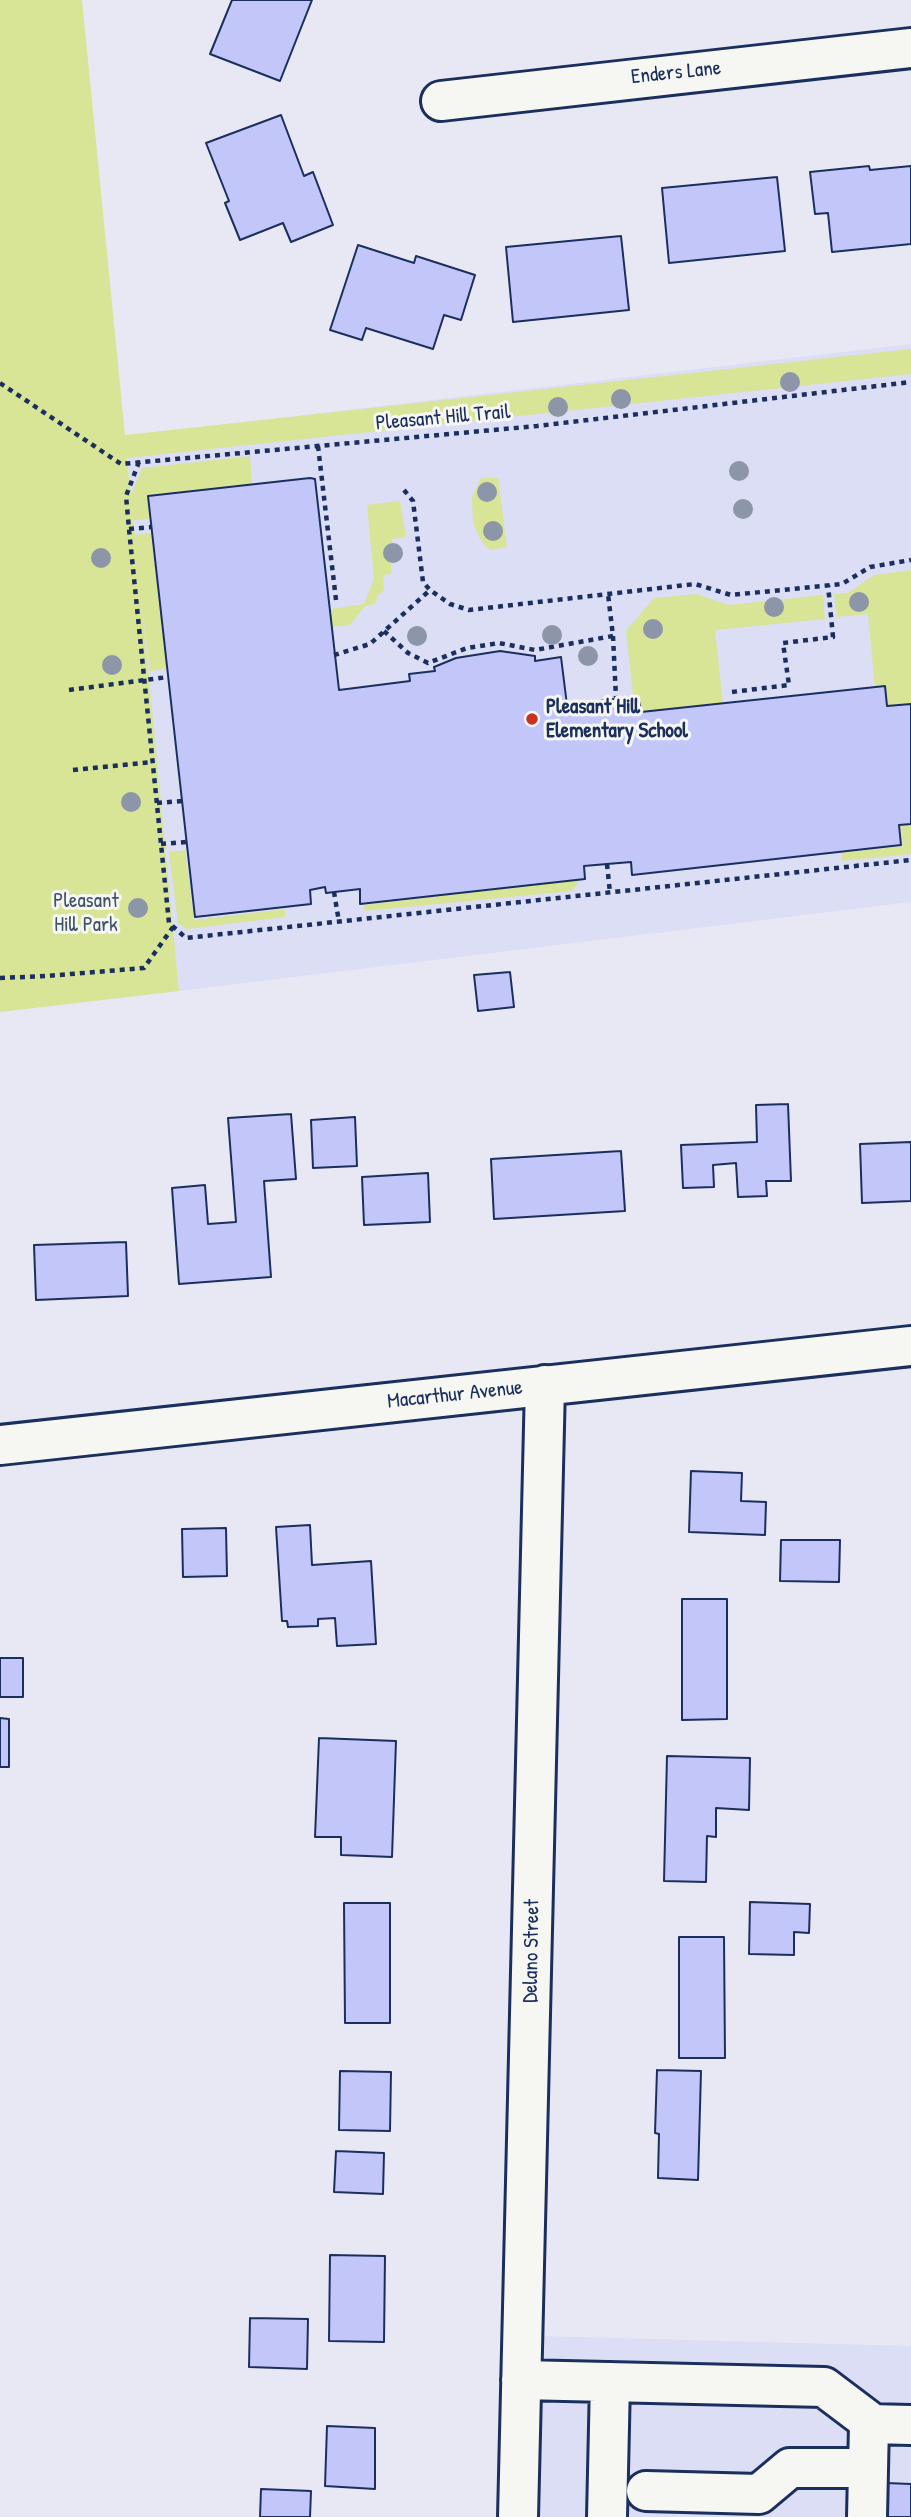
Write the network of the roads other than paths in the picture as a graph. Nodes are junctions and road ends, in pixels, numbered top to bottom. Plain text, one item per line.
1 (911, 48) edge
2 (441, 101) dead end
3 (911, 1346) edge
4 (545, 1385) junction
5 (0, 1445) edge
6 (521, 2380) junction
7 (610, 2382) junction
8 (873, 2424) junction
9 (911, 2425) edge
10 (868, 2468) junction
11 (646, 2491) dead end
12 (518, 2517) edge
13 (607, 2517) edge
14 (867, 2517) edge

1 - 2 street, Enders Lane
3 - 4 street, Macarthur Avenue
4 - 5 street, Macarthur Avenue
4 - 6 street, Delano Street
6 - 7 street
6 - 12 street, Delano Street
7 - 8 street
7 - 13 street
8 - 9 street
8 - 10 street
10 - 11 street
10 - 14 street

